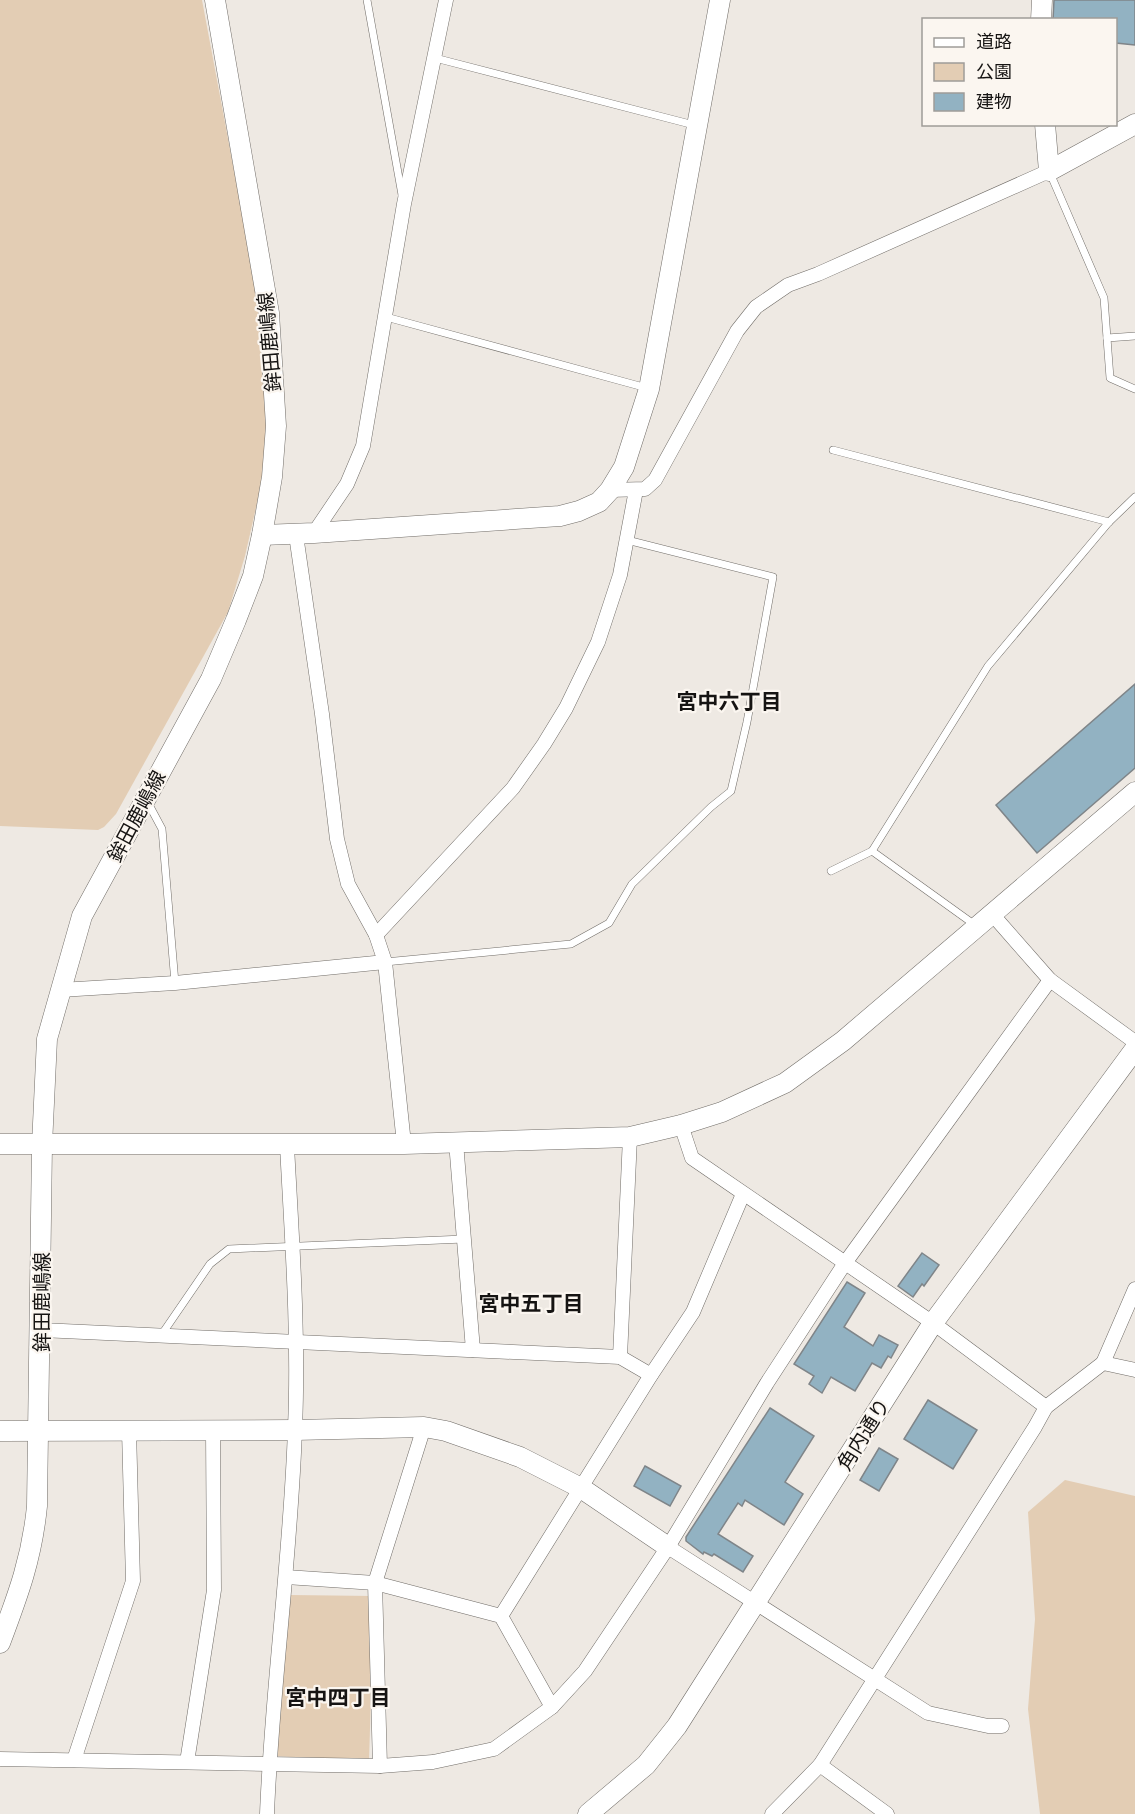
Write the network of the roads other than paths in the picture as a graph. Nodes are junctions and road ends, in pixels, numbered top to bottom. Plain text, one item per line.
1 (215, 0) edge
2 (367, 0) edge
3 (446, 0) edge
4 (720, 0) edge
5 (1042, 0) edge
6 (1041, 18) edge
7 (435, 58) junction
8 (1135, 124) edge
9 (698, 126) junction
10 (1046, 126) edge
11 (1049, 171) junction
12 (404, 204) junction
13 (386, 317) junction
14 (1135, 336) edge
15 (1107, 338) junction
16 (649, 389) junction
17 (1135, 389) edge
18 (833, 450) dead end
19 (610, 490) junction
20 (636, 490) junction
21 (1135, 497) edge
22 (1109, 522) junction
23 (305, 534) junction
24 (262, 535) junction
25 (627, 540) junction
26 (1135, 792) edge
27 (146, 798) junction
28 (872, 851) junction
29 (831, 871) dead end
30 (984, 920) junction
31 (376, 935) junction
32 (385, 962) junction
33 (1050, 980) junction
34 (175, 983) junction
35 (60, 990) junction
36 (1135, 1041) edge
37 (1135, 1049) edge
38 (681, 1125) junction
39 (630, 1137) junction
40 (456, 1142) junction
41 (0, 1144) edge
42 (404, 1144) junction
43 (42, 1145) junction
44 (287, 1146) junction
45 (743, 1194) junction
46 (464, 1239) junction
47 (292, 1246) junction
48 (845, 1263) junction
49 (1135, 1289) edge
50 (933, 1323) junction
51 (40, 1330) junction
52 (162, 1334) junction
53 (297, 1343) junction
54 (473, 1350) junction
55 (620, 1357) junction
56 (1103, 1363) junction
57 (1135, 1370) edge
58 (651, 1375) junction
59 (1046, 1407) junction
60 (424, 1427) junction
61 (129, 1430) junction
62 (213, 1430) junction
63 (295, 1430) junction
64 (0, 1431) edge
65 (40, 1432) junction
66 (581, 1488) junction
67 (668, 1547) junction
68 (286, 1577) junction
69 (375, 1583) junction
70 (755, 1604) junction
71 (501, 1616) junction
72 (0, 1643) edge
73 (873, 1679) junction
74 (552, 1707) junction
75 (1002, 1726) dead end
76 (0, 1759) edge
77 (74, 1760) junction
78 (187, 1762) junction
79 (269, 1764) junction
80 (819, 1765) junction
81 (380, 1766) junction
82 (267, 1814) edge
83 (588, 1814) edge
84 (772, 1814) edge
85 (887, 1814) edge

1 - 24 street, 鉾田鹿嶋線
2 - 12 lane
3 - 7 street
4 - 9 street
5 - 6 street
7 - 9 lane
7 - 12 street
8 - 11 street
9 - 16 street
10 - 11 street
11 - 15 lane
11 - 20 street
12 - 13 street
13 - 16 lane
13 - 23 street
14 - 15 lane
15 - 17 lane
16 - 19 street
18 - 22 lane
19 - 20 street
19 - 23 street
20 - 25 street
21 - 22 lane
22 - 28 lane
23 - 24 street
23 - 31 street
24 - 27 street, 鉾田鹿嶋線
25 - 31 street
25 - 32 lane
26 - 30 street
27 - 34 lane
27 - 35 street, 鉾田鹿嶋線
28 - 29 lane
28 - 30 lane
30 - 33 street
30 - 38 street
31 - 32 street
32 - 34 street
32 - 42 street
33 - 36 street
33 - 48 street
34 - 35 street
35 - 43 street, 鉾田鹿嶋線
37 - 50 street, 角内通り
38 - 39 street
38 - 45 street
39 - 40 street
39 - 55 street
40 - 42 street
40 - 46 street
41 - 43 street
42 - 44 street
43 - 44 street
43 - 51 street, 鉾田鹿嶋線
44 - 47 street
45 - 48 street
45 - 58 street
46 - 47 lane
46 - 54 street
47 - 52 lane
47 - 53 street
48 - 50 street
48 - 67 street
49 - 56 street
50 - 59 street
50 - 70 street, 角内通り
51 - 52 street
51 - 65 street, 鉾田鹿嶋線
52 - 53 street
53 - 54 street
53 - 63 street
54 - 55 street
55 - 58 street
56 - 57 street
56 - 59 street
58 - 66 street
59 - 73 street
60 - 63 street
60 - 66 street
60 - 69 street
61 - 62 street
61 - 65 street
61 - 77 street
62 - 63 street
62 - 78 street
63 - 68 street
64 - 65 street
65 - 72 street, 鉾田鹿嶋線
66 - 67 street
66 - 71 street
67 - 70 street
67 - 74 street
68 - 69 street
68 - 79 street
69 - 71 street
69 - 81 street
70 - 73 street
70 - 83 street, 角内通り
71 - 74 street
73 - 75 street
73 - 80 street
74 - 81 street
76 - 77 street
77 - 78 street
78 - 79 street
79 - 81 street
79 - 82 street
80 - 84 street
80 - 85 street

